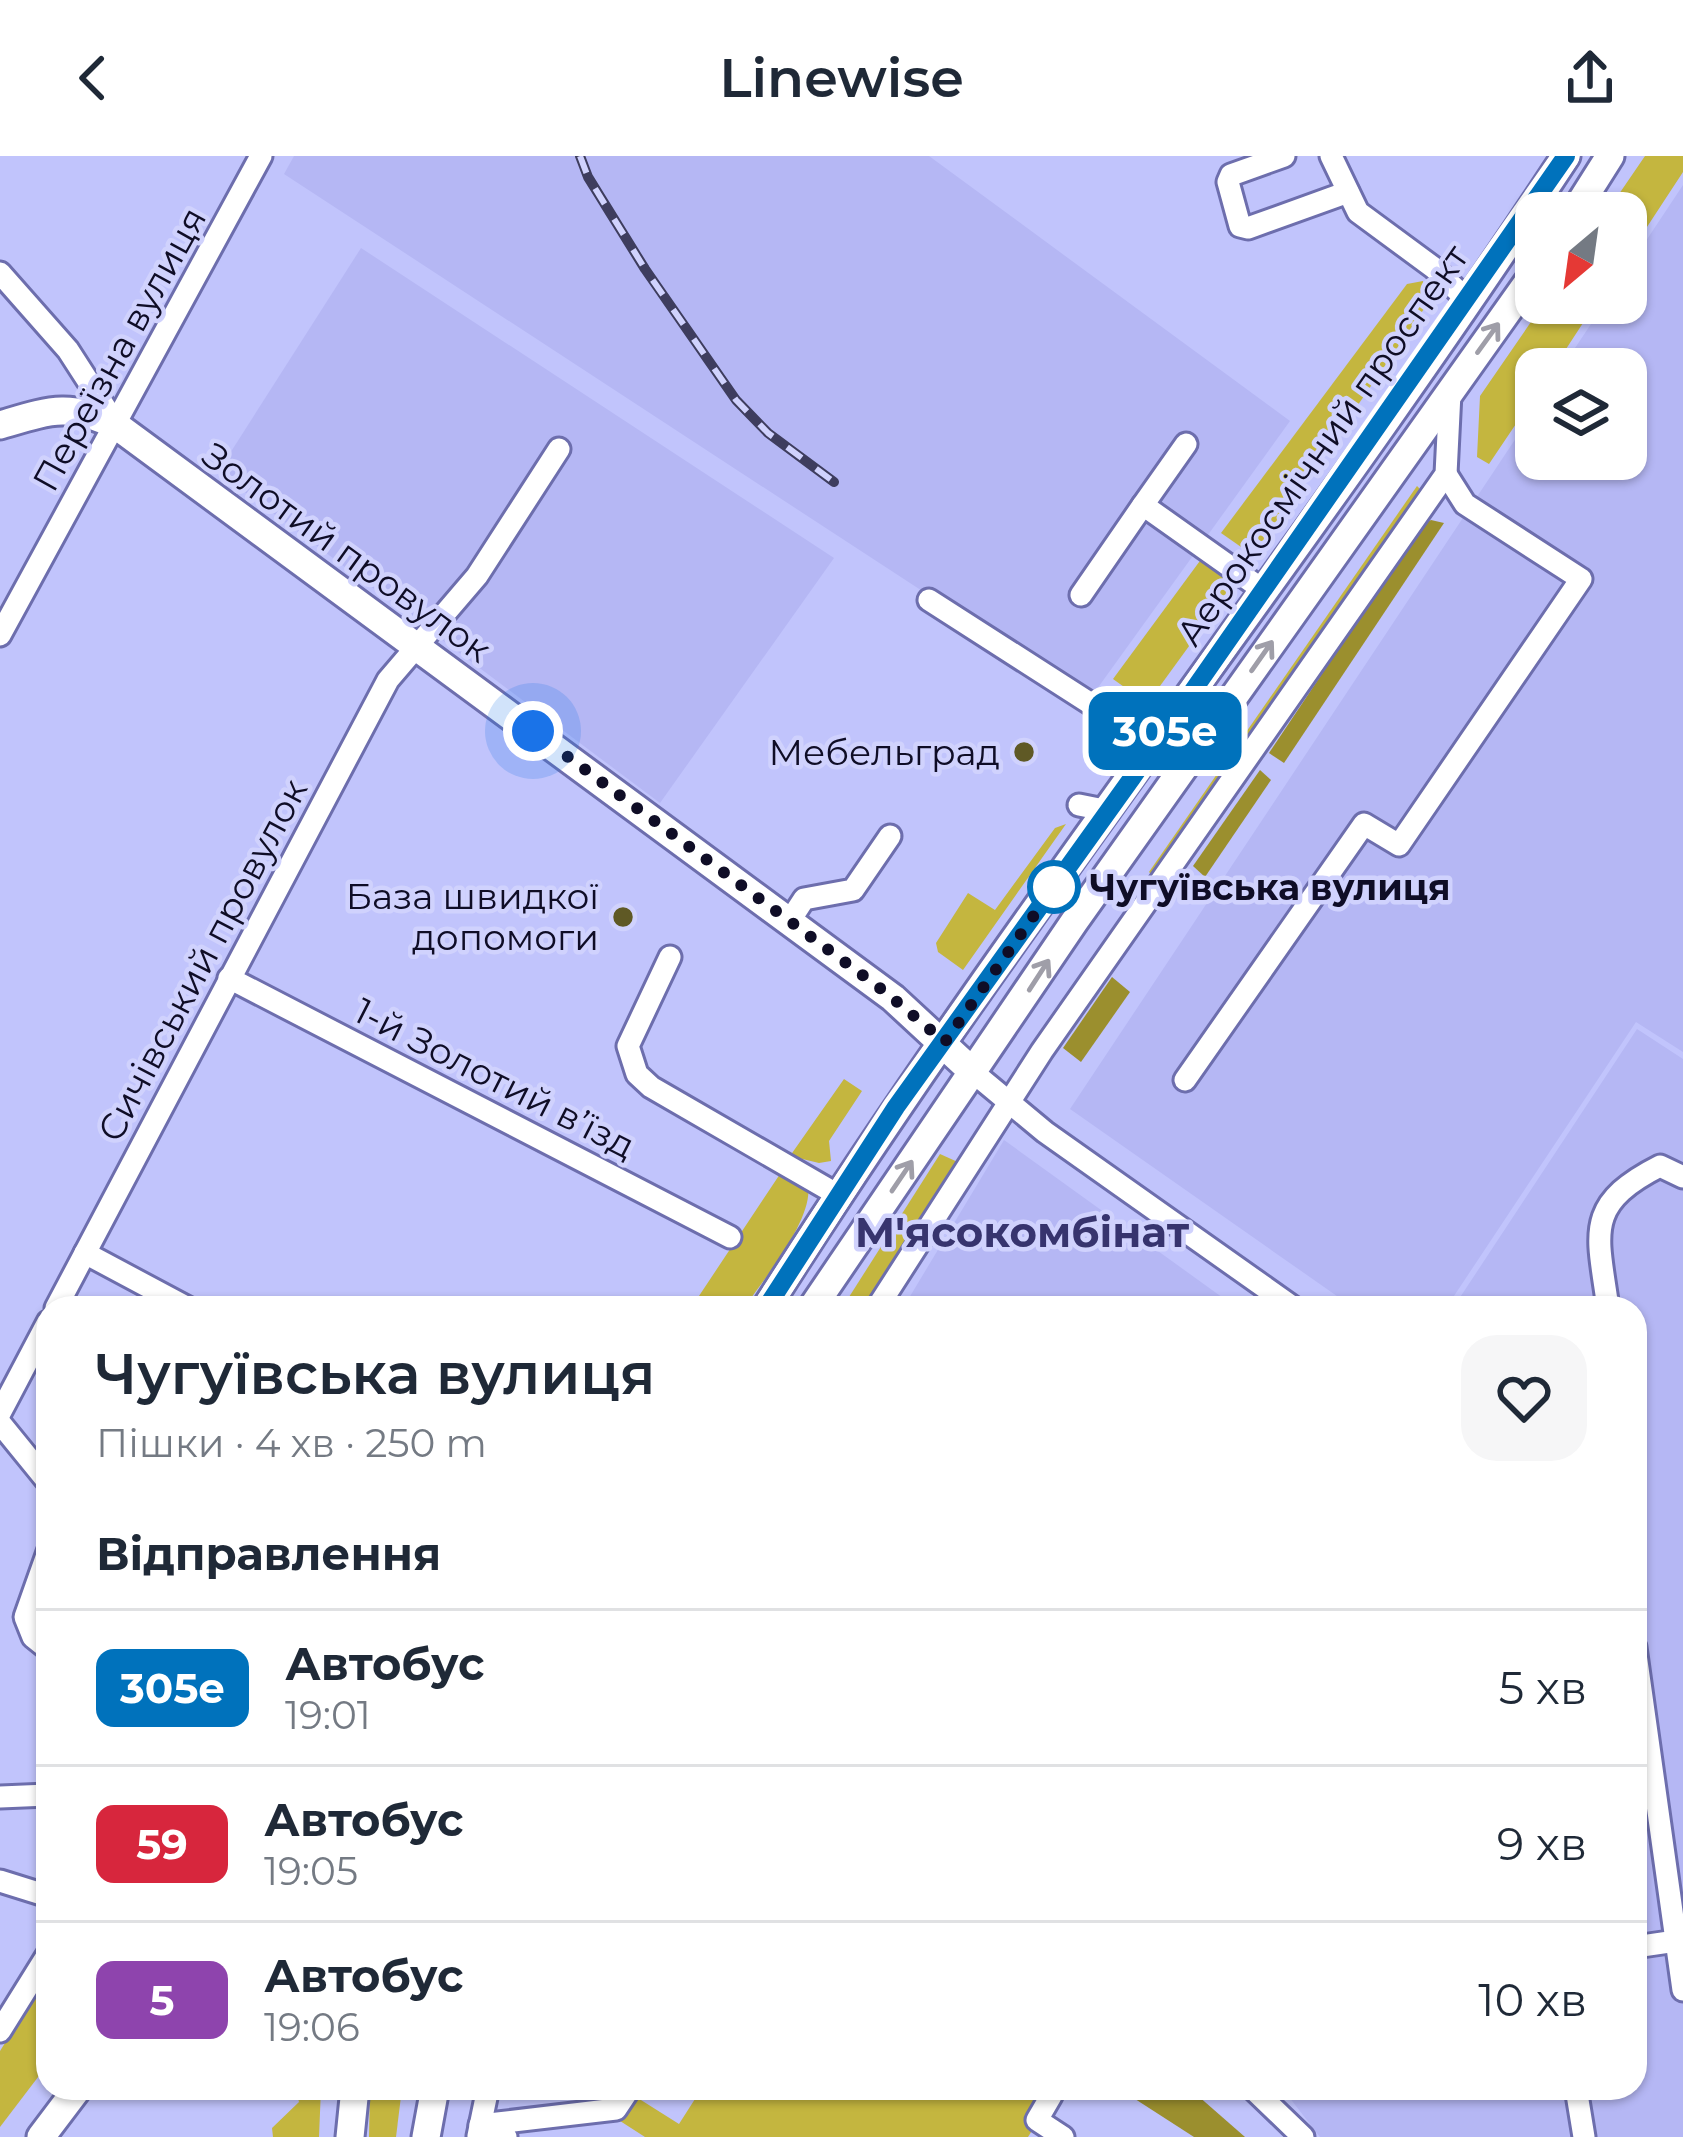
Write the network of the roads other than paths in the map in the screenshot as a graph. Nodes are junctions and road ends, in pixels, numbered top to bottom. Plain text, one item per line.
1 (261, 156) edge
2 (1285, 156) edge
3 (1331, 156) edge
4 (1566, 156) edge
5 (1610, 156) edge
6 (1348, 192) junction
7 (1587, 192) edge
8 (0, 273) edge
9 (1467, 300) junction
10 (1515, 300) edge
11 (1450, 391) junction
12 (0, 424) edge
13 (116, 426) junction
14 (1186, 444) dead end
15 (560, 449) dead end
16 (1446, 474) junction
17 (1143, 505) junction
18 (1263, 590) junction
19 (1082, 595) dead end
20 (929, 600) dead end
21 (0, 635) edge
22 (416, 649) junction
23 (1155, 746) junction
24 (1079, 805) dead end
25 (1108, 811) junction
26 (890, 836) dead end
27 (789, 922) junction
28 (670, 957) dead end
29 (229, 978) junction
30 (945, 1042) junction
31 (974, 1072) junction
32 (1185, 1080) dead end
33 (1008, 1104) junction
34 (1683, 1178) edge
35 (838, 1195) junction
36 (730, 1237) dead end
37 (85, 1253) junction
38 (62, 1296) edge
39 (166, 1296) edge
40 (774, 1296) edge
41 (820, 1296) edge
42 (885, 1296) edge
43 (1277, 1296) edge
44 (1606, 1296) edge
45 (36, 1345) edge
46 (0, 1413) edge
47 (0, 1423) edge
48 (36, 1467) edge
49 (36, 1586) edge
50 (36, 1639) edge
51 (1647, 1733) edge
52 (36, 1796) edge
53 (0, 1797) edge
54 (0, 1881) edge
55 (36, 1892) edge
56 (1676, 1940) junction
57 (1647, 1945) edge
58 (36, 1973) edge
59 (1683, 1990) edge
60 (0, 2031) edge
61 (69, 2100) edge
62 (354, 2100) edge
63 (433, 2100) edge
64 (485, 2100) edge
65 (622, 2100) edge
66 (1049, 2100) edge
67 (1264, 2100) edge
68 (1578, 2100) edge
69 (479, 2131) edge
70 (41, 2137) edge
71 (350, 2137) edge
72 (426, 2137) edge
73 (506, 2137) edge
74 (1063, 2137) edge
75 (1303, 2137) edge
76 (1584, 2137) edge

1 - 13 street, Переїзна вулиця
2 - 6 street
3 - 6 street
4 - 9 main road, Аерокосмічний проспект
5 - 7 main road
6 - 9 street
8 - 13 street
9 - 18 main road, Аерокосмічний проспект
11 -> 10 main road, Аерокосмічний проспект
11 - 16 street
31 -> 11 main road, Аерокосмічний проспект
12 - 13 main road, Золотий провулок
13 - 21 street, Переїзна вулиця
13 - 22 main road, Золотий провулок
14 - 17 street
15 - 22 street, Сичівський провулок
16 - 32 street
16 - 33 street
17 - 18 street
17 - 19 street
18 - 23 main road, Аерокосмічний проспект
20 - 23 street
22 - 27 main road, Золотий провулок
22 - 29 street, Сичівський провулок
23 - 25 main road, Аерокосмічний проспект
24 - 25 street
25 - 30 main road, Аерокосмічний проспект
26 - 27 street
27 - 30 main road, Золотий провулок
28 - 35 street
29 - 36 street, 1-й Золотий в’їзд
29 - 37 street, Сичівський провулок
30 - 31 main road, Золотий провулок
30 - 35 main road, Аерокосмічний проспект
31 - 33 street
41 -> 31 main road, Аерокосмічний проспект
33 - 42 street
33 - 43 street
34 - 44 street
35 - 40 main road, Аерокосмічний проспект
37 - 38 street, Сичівський провулок
37 - 39 street
45 - 46 street
47 - 48 street
49 - 50 street
51 - 56 street
52 - 53 street
54 - 55 street
56 - 57 street
56 - 59 street
58 - 60 street
61 - 70 main road
62 - 71 main road
63 - 72 main road
64 - 69 street
65 - 69 street
66 - 74 street
67 - 75 street
68 - 76 street
69 - 73 street

